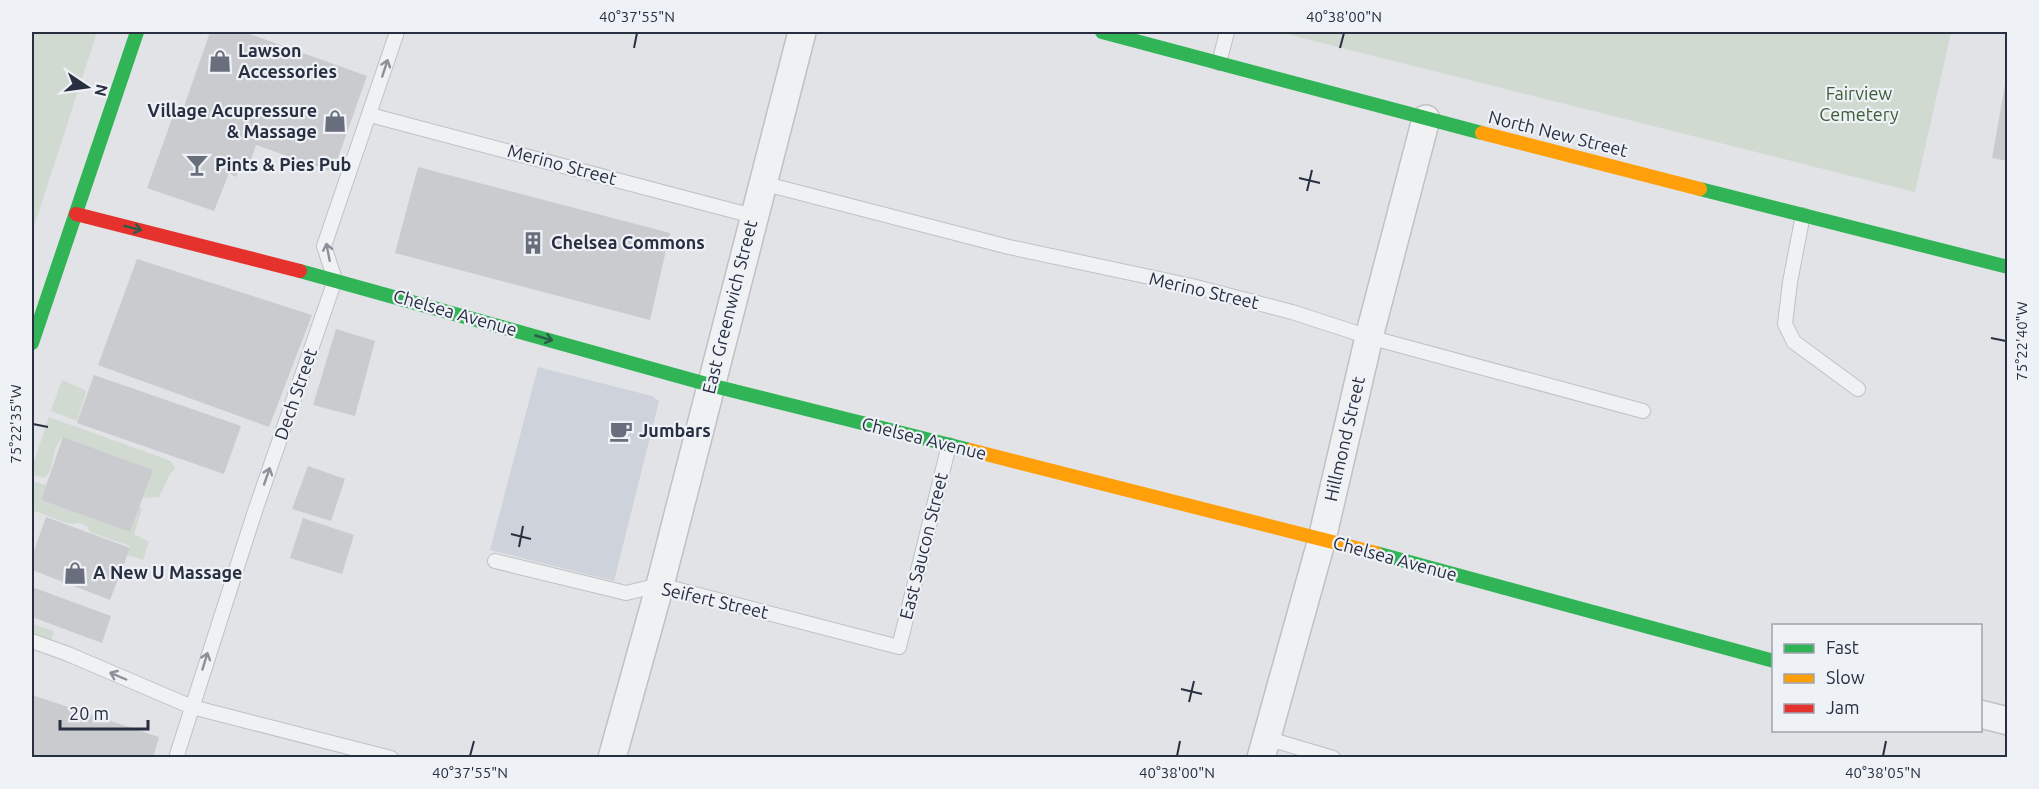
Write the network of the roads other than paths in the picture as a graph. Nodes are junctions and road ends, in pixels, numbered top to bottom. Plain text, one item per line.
1 (137, 32) edge
2 (396, 32) edge
3 (802, 32) edge
4 (1102, 32) edge
5 (1227, 32) edge
6 (1219, 63) junction
7 (370, 115) junction
8 (1426, 119) junction
9 (762, 183) junction
10 (76, 214) junction
11 (1803, 215) junction
12 (753, 216) junction
13 (2007, 267) edge
14 (335, 280) junction
15 (1369, 337) junction
16 (32, 343) edge
17 (710, 385) junction
18 (1858, 389) dead end
19 (1643, 411) dead end
20 (949, 445) junction
21 (1322, 539) junction
22 (495, 561) dead end
23 (660, 585) junction
24 (32, 641) edge
25 (899, 647) joint
26 (1772, 661) edge
27 (192, 707) junction
28 (1982, 715) edge
29 (2007, 721) edge
30 (1264, 748) edge
31 (176, 758) edge
32 (391, 758) edge
33 (612, 758) edge
34 (1334, 758) edge

1 - 10 street
7 -> 2 lane
3 - 9 street, East Greenwich Street
4 - 6 street, North New Street
5 - 6 lane
6 - 8 street, North New Street
7 - 12 lane, Merino Street
14 -> 7 lane
8 - 11 street, North New Street
8 - 15 street, Hillmond Street
9 - 12 street, East Greenwich Street
9 - 15 lane, Merino Street
10 -> 14 street, Chelsea Avenue
10 - 16 street
11 - 13 street, North New Street
11 - 18 lane
12 - 17 street, East Greenwich Street
14 -> 17 street, Chelsea Avenue
27 -> 14 lane, Dech Street
15 - 19 lane, Merino Street
15 - 21 street, Hillmond Street
17 - 20 street, Chelsea Avenue
17 - 23 street, East Greenwich Street
20 - 21 street, Chelsea Avenue
20 - 25 lane, East Saucon Street
21 - 26 street, Chelsea Avenue
21 - 30 street, Hillmond Street
22 - 23 lane, Seifert Street
23 - 25 lane, Seifert Street
23 - 33 street, East Greenwich Street
27 -> 24 lane
27 - 31 lane, Dech Street
27 - 32 lane
28 - 29 street
30 - 34 lane

